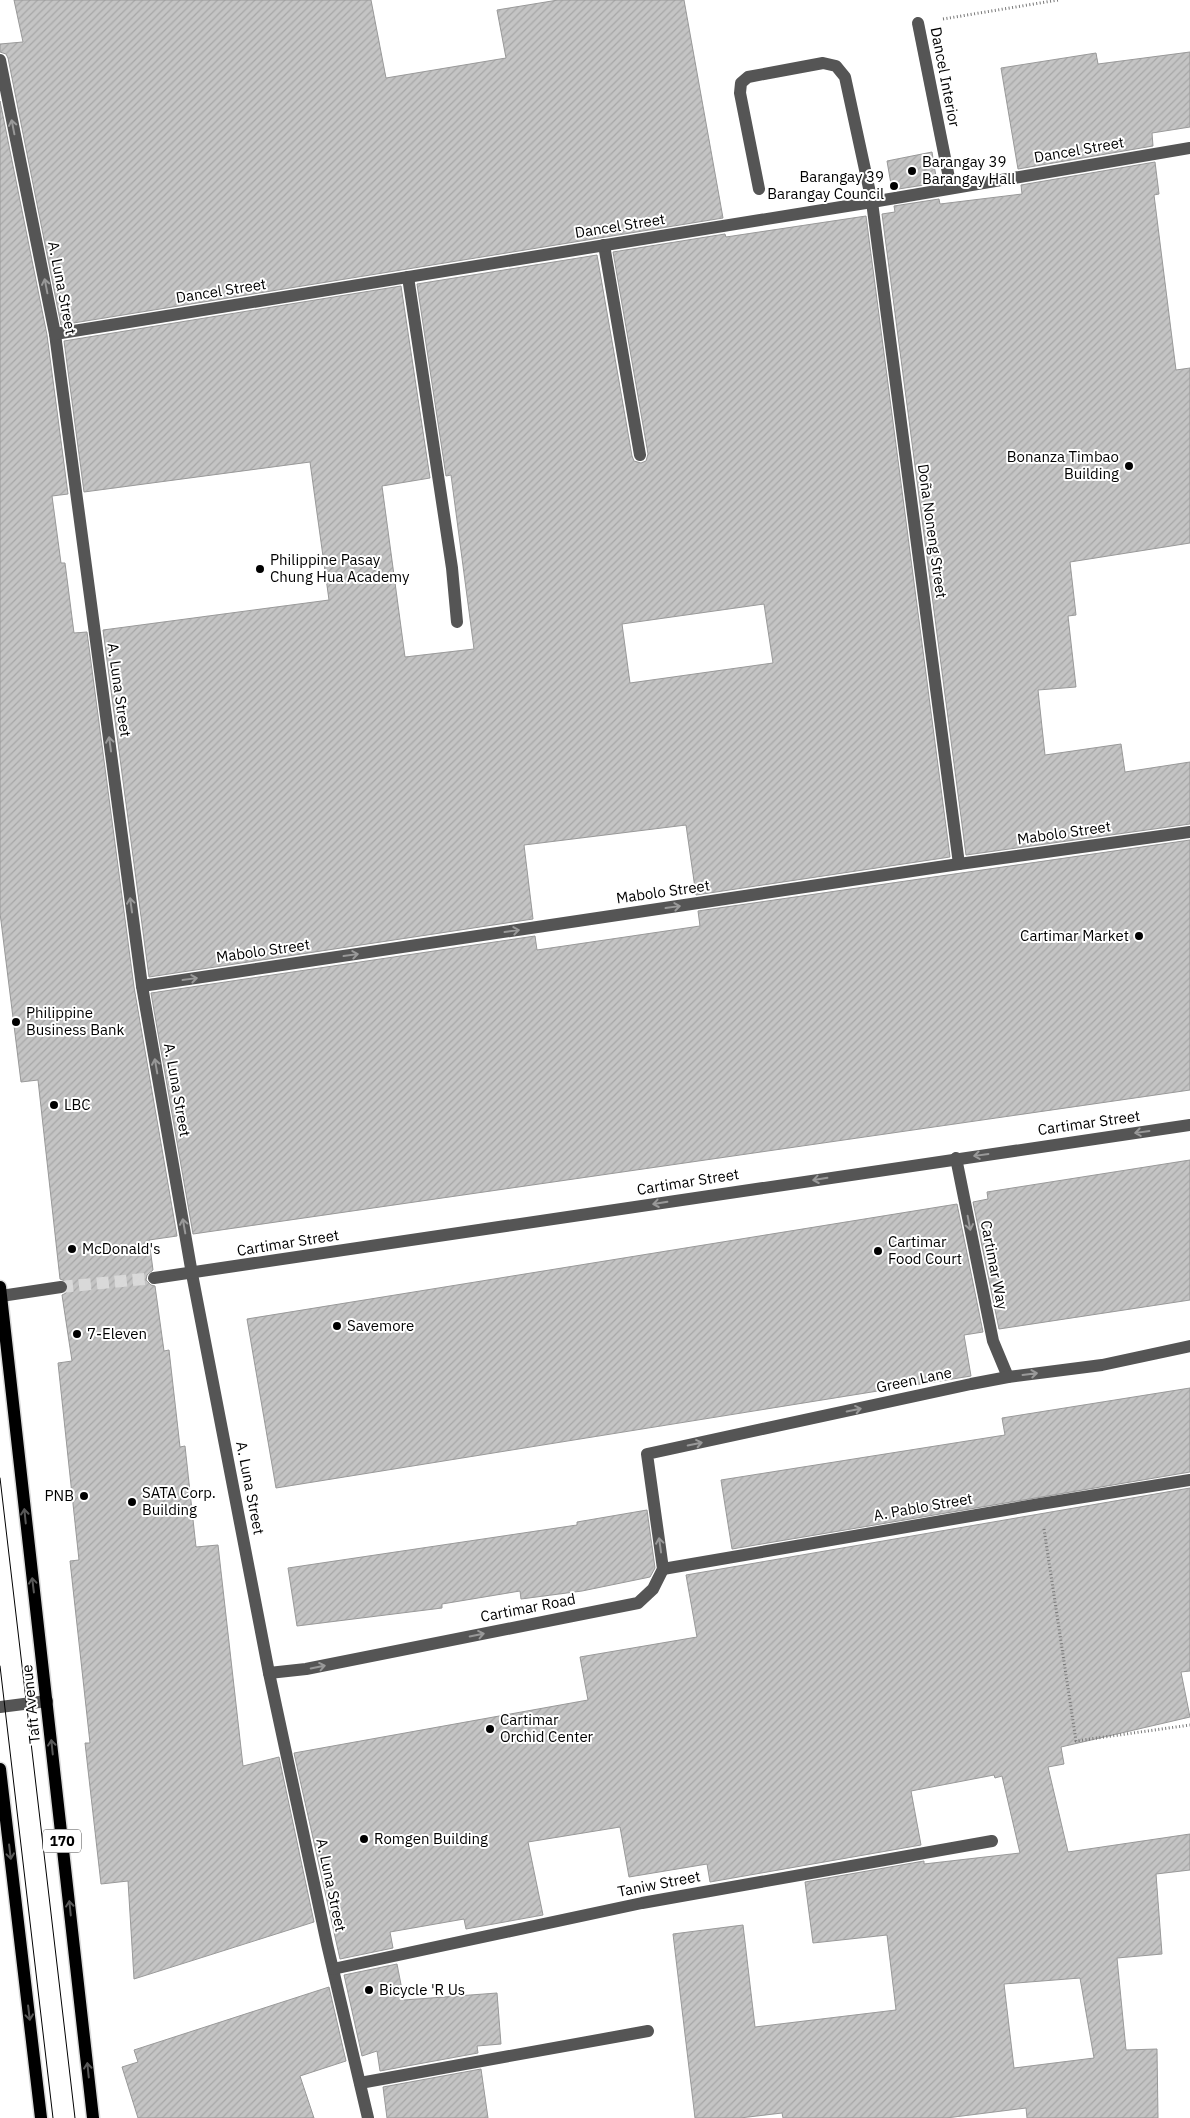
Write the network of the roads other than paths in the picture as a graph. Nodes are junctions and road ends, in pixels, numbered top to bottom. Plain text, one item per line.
1 (918, 23) road end
2 (0, 60) edge
3 (1190, 148) edge
4 (759, 188) dead end
5 (951, 188) junction
6 (872, 202) junction
7 (604, 246) junction
8 (408, 277) junction
9 (55, 334) junction
10 (640, 456) dead end
11 (458, 622) dead end
12 (1190, 832) edge
13 (959, 864) junction
14 (142, 986) junction
15 (1190, 1125) edge
16 (956, 1158) junction
17 (192, 1274) junction
18 (154, 1278) tunnel mouth
19 (61, 1286) tunnel mouth
20 (0, 1291) edge
21 (1190, 1346) edge
22 (1008, 1377) junction
23 (1190, 1480) edge
24 (663, 1569) junction
25 (269, 1673) junction
26 (47, 1701) junction
27 (0, 1707) edge
28 (0, 1768) edge
29 (992, 1841) dead end
30 (333, 1969) junction
31 (648, 2031) dead end
32 (360, 2083) junction
33 (41, 2118) edge
34 (93, 2118) edge
35 (368, 2118) edge

1 - 5 street, Dancel Interior
9 -> 2 street, A. Luna Street
3 - 5 street, Dancel Street
4 - 6 street, Doña Noneng Street
5 - 6 street, Dancel Street
6 - 7 street, Dancel Street
6 - 13 street, Doña Noneng Street
7 - 8 street, Dancel Street
7 - 10 street
8 - 9 street, Dancel Street
8 - 11 street
14 -> 9 street, A. Luna Street
12 - 13 street, Mabolo Street
14 -> 13 street, Mabolo Street
17 -> 14 street, A. Luna Street
15 -> 16 street, Cartimar Street
16 -> 17 street, Cartimar Street
16 -> 22 street, Cartimar Way
17 - 18 street, Cartimar Street
17 - 25 street, A. Luna Street
19 - 20 street
26 -> 20 main road, Taft Avenue / 170
22 -> 21 street, Green Lane
24 -> 22 street, Green Lane
23 - 24 street, A. Pablo Street
25 -> 24 street, Cartimar Road
25 - 30 street, A. Luna Street
26 - 27 street
34 -> 26 main road, Taft Avenue / 170
28 -> 33 main road
29 - 30 street, Taniw Street
30 - 32 street, A. Luna Street
31 - 32 street
32 - 35 street, A. Luna Street

